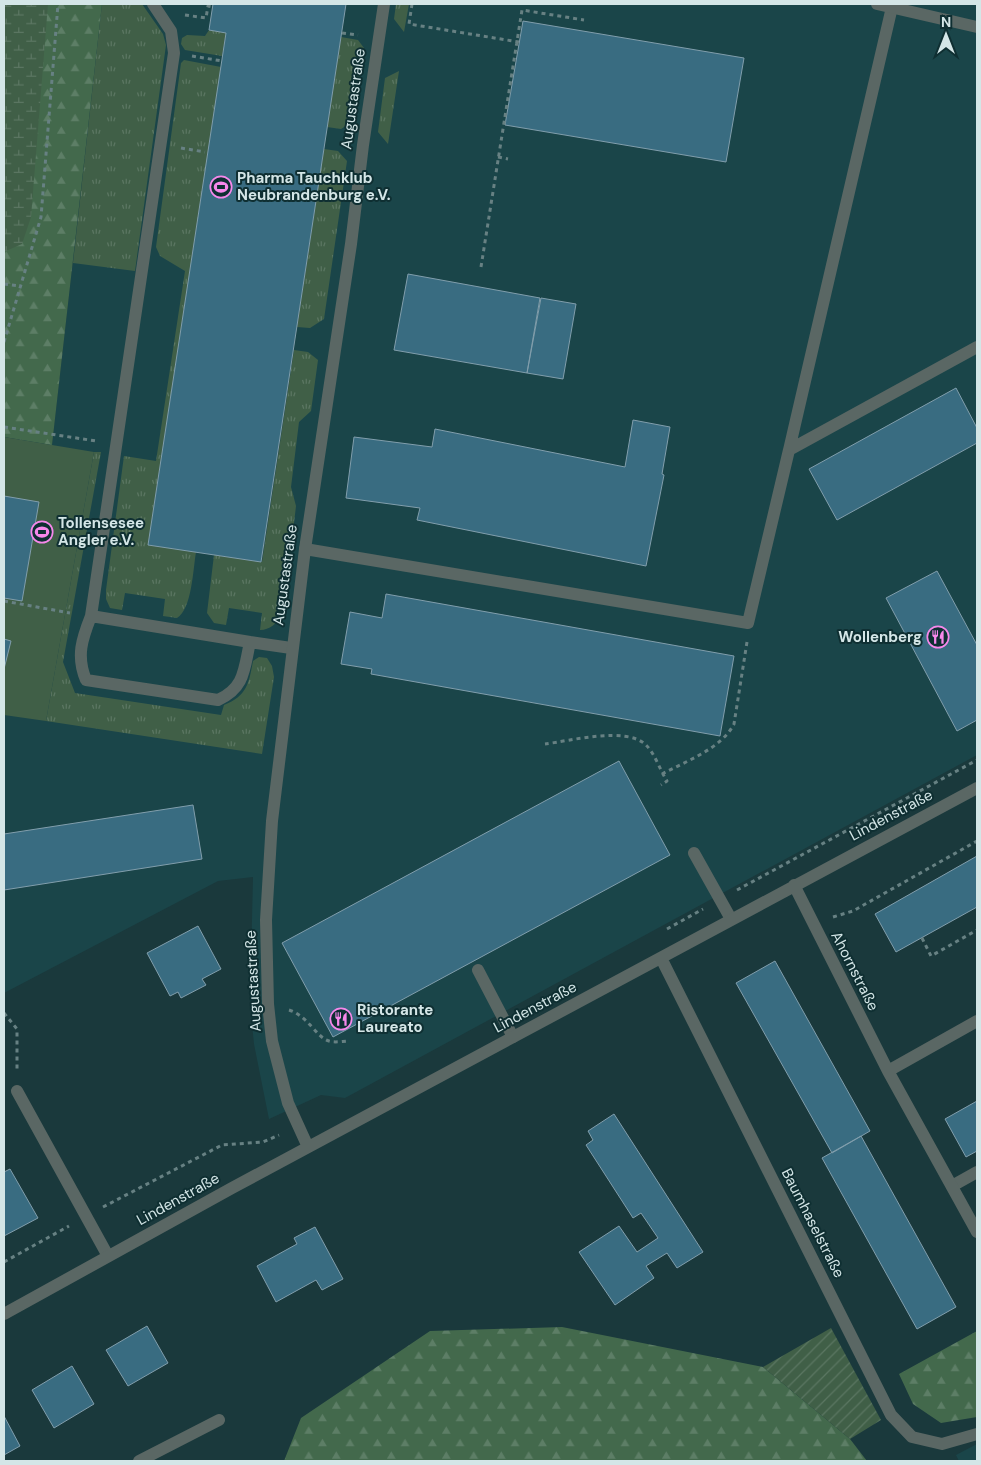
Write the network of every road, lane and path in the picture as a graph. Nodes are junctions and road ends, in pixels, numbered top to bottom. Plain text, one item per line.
1 (58, 4) edge
2 (153, 4) edge
3 (384, 4) edge
4 (412, 4) edge
5 (877, 4) edge
6 (209, 6) edge
7 (892, 7) junction
8 (177, 14) dead end
9 (584, 20) dead end
10 (977, 27) edge
11 (518, 42) junction
12 (174, 53) junction
13 (222, 61) dead end
14 (498, 157) junction
15 (508, 159) dead end
16 (481, 267) dead end
17 (4, 284) edge
18 (20, 286) junction
19 (4, 342) edge
20 (977, 348) edge
21 (4, 427) edge
22 (116, 444) junction
23 (789, 450) junction
24 (305, 549) junction
25 (4, 601) edge
26 (91, 616) junction
27 (748, 623) junction
28 (250, 642) junction
29 (292, 648) junction
30 (545, 744) dead end
31 (662, 774) junction
32 (661, 785) dead end
33 (977, 788) edge
34 (977, 842) edge
35 (694, 853) dead end
36 (794, 885) junction
37 (731, 919) junction
38 (814, 923) junction
39 (977, 930) edge
40 (922, 938) dead end
41 (661, 958) junction
42 (478, 970) dead end
43 (268, 1004) junction
44 (4, 1013) edge
45 (977, 1021) edge
46 (514, 1037) junction
47 (349, 1040) dead end
48 (888, 1071) junction
49 (17, 1091) joint
50 (308, 1147) junction
51 (977, 1172) edge
52 (952, 1186) junction
53 (977, 1232) edge
54 (108, 1256) junction
55 (4, 1314) edge
56 (220, 1420) dead end
57 (977, 1434) edge
58 (139, 1461) edge

1 - 18 path
2 - 12 street
3 - 24 street, Augustastraße
4 - 11 path
5 - 7 street
6 - 8 path
7 - 10 street
7 - 23 street
9 - 11 path
11 - 14 path
12 - 13 path
12 - 22 street
14 - 15 path
14 - 16 path
17 - 18 path
18 - 19 path
20 - 23 street
21 - 22 path
22 - 26 street
23 - 27 street
24 - 27 street
24 - 29 street, Augustastraße
25 - 26 path
26 - 28 street
26 - 28 street
27 - 31 path
28 - 29 street
29 - 43 street, Augustastraße
30 - 31 path
31 - 32 path
33 - 36 street, Lindenstraße
34 - 38 path
35 - 37 street
36 - 37 street, Lindenstraße
36 - 38 street, Ahornstraße
37 - 41 street, Lindenstraße
38 - 48 street, Ahornstraße
39 - 40 path
41 - 46 street, Lindenstraße
41 - 57 street, Baumhaselstraße
42 - 46 street
43 - 47 path
43 - 50 street, Augustastraße
44 - 49 path
45 - 48 street
46 - 50 street, Lindenstraße
48 - 52 street, Ahornstraße
49 - 54 street
50 - 54 street, Lindenstraße
51 - 52 street
52 - 53 street, Ahornstraße
54 - 55 street, Lindenstraße
56 - 58 street

